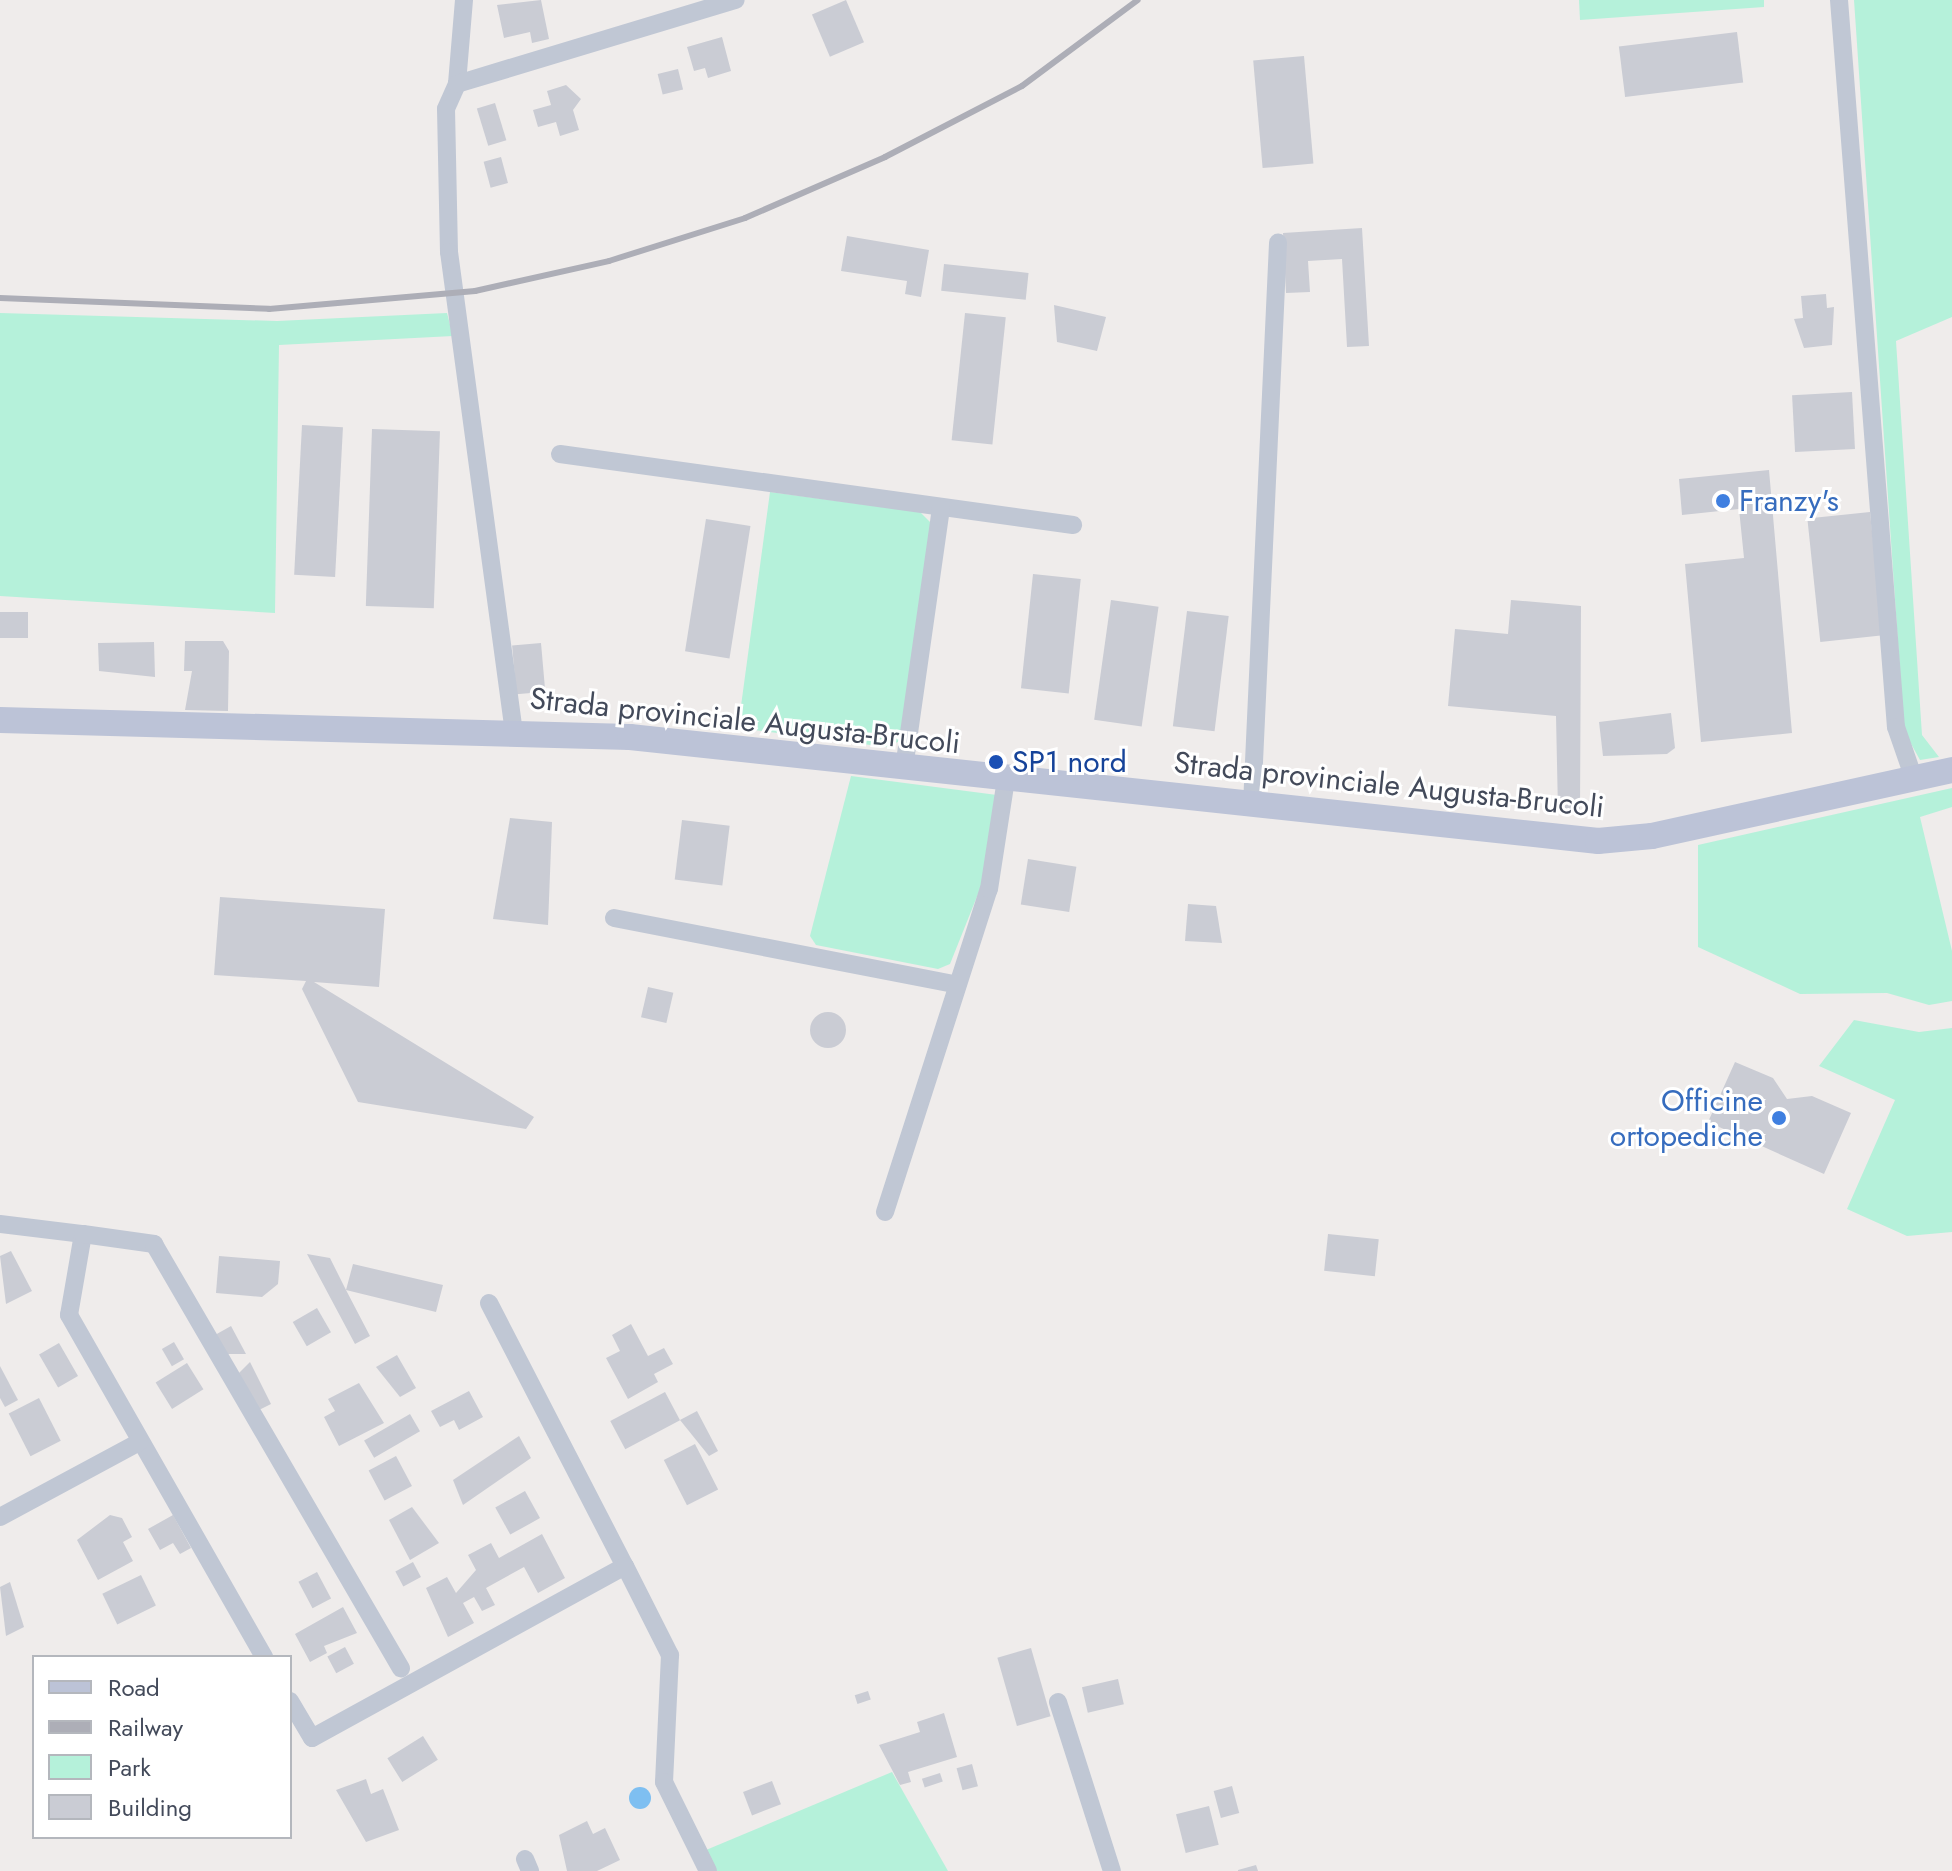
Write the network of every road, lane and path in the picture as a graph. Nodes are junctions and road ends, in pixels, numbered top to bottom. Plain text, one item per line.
1 (464, 0) edge
2 (736, 0) edge
3 (1839, 0) edge
4 (457, 84) junction
5 (1278, 243) dead end
6 (560, 454) dead end
7 (941, 509) junction
8 (1073, 525) dead end
9 (0, 720) edge
10 (514, 730) junction
11 (904, 768) junction
12 (1952, 770) edge
13 (1006, 779) junction
14 (1914, 779) junction
15 (1252, 805) junction
16 (614, 918) dead end
17 (954, 984) junction
18 (885, 1212) dead end
19 (0, 1224) edge
20 (83, 1234) junction
21 (489, 1303) dead end
22 (139, 1442) junction
23 (0, 1517) edge
24 (625, 1566) junction
25 (263, 1655) edge
26 (401, 1668) dead end
27 (1058, 1702) dead end
28 (292, 1704) edge
29 (708, 1871) edge
30 (1112, 1871) edge

1 - 4 street
2 - 4 street
3 - 14 street
4 - 10 street
5 - 15 street
6 - 7 street
7 - 8 street
7 - 11 street
9 - 10 main road, Strada provinciale Augusta-Brucoli
10 - 11 main road, Strada provinciale Augusta-Brucoli
11 - 13 main road, Strada provinciale Augusta-Brucoli
12 - 14 main road, Strada provinciale Augusta-Brucoli
13 - 15 main road, Strada provinciale Augusta-Brucoli
13 - 17 street
14 - 15 main road, Strada provinciale Augusta-Brucoli
16 - 17 street
17 - 18 street
19 - 20 street
20 - 22 street
20 - 26 street
21 - 24 street
22 - 23 street
22 - 25 street
24 - 28 street
24 - 29 street
27 - 30 street

